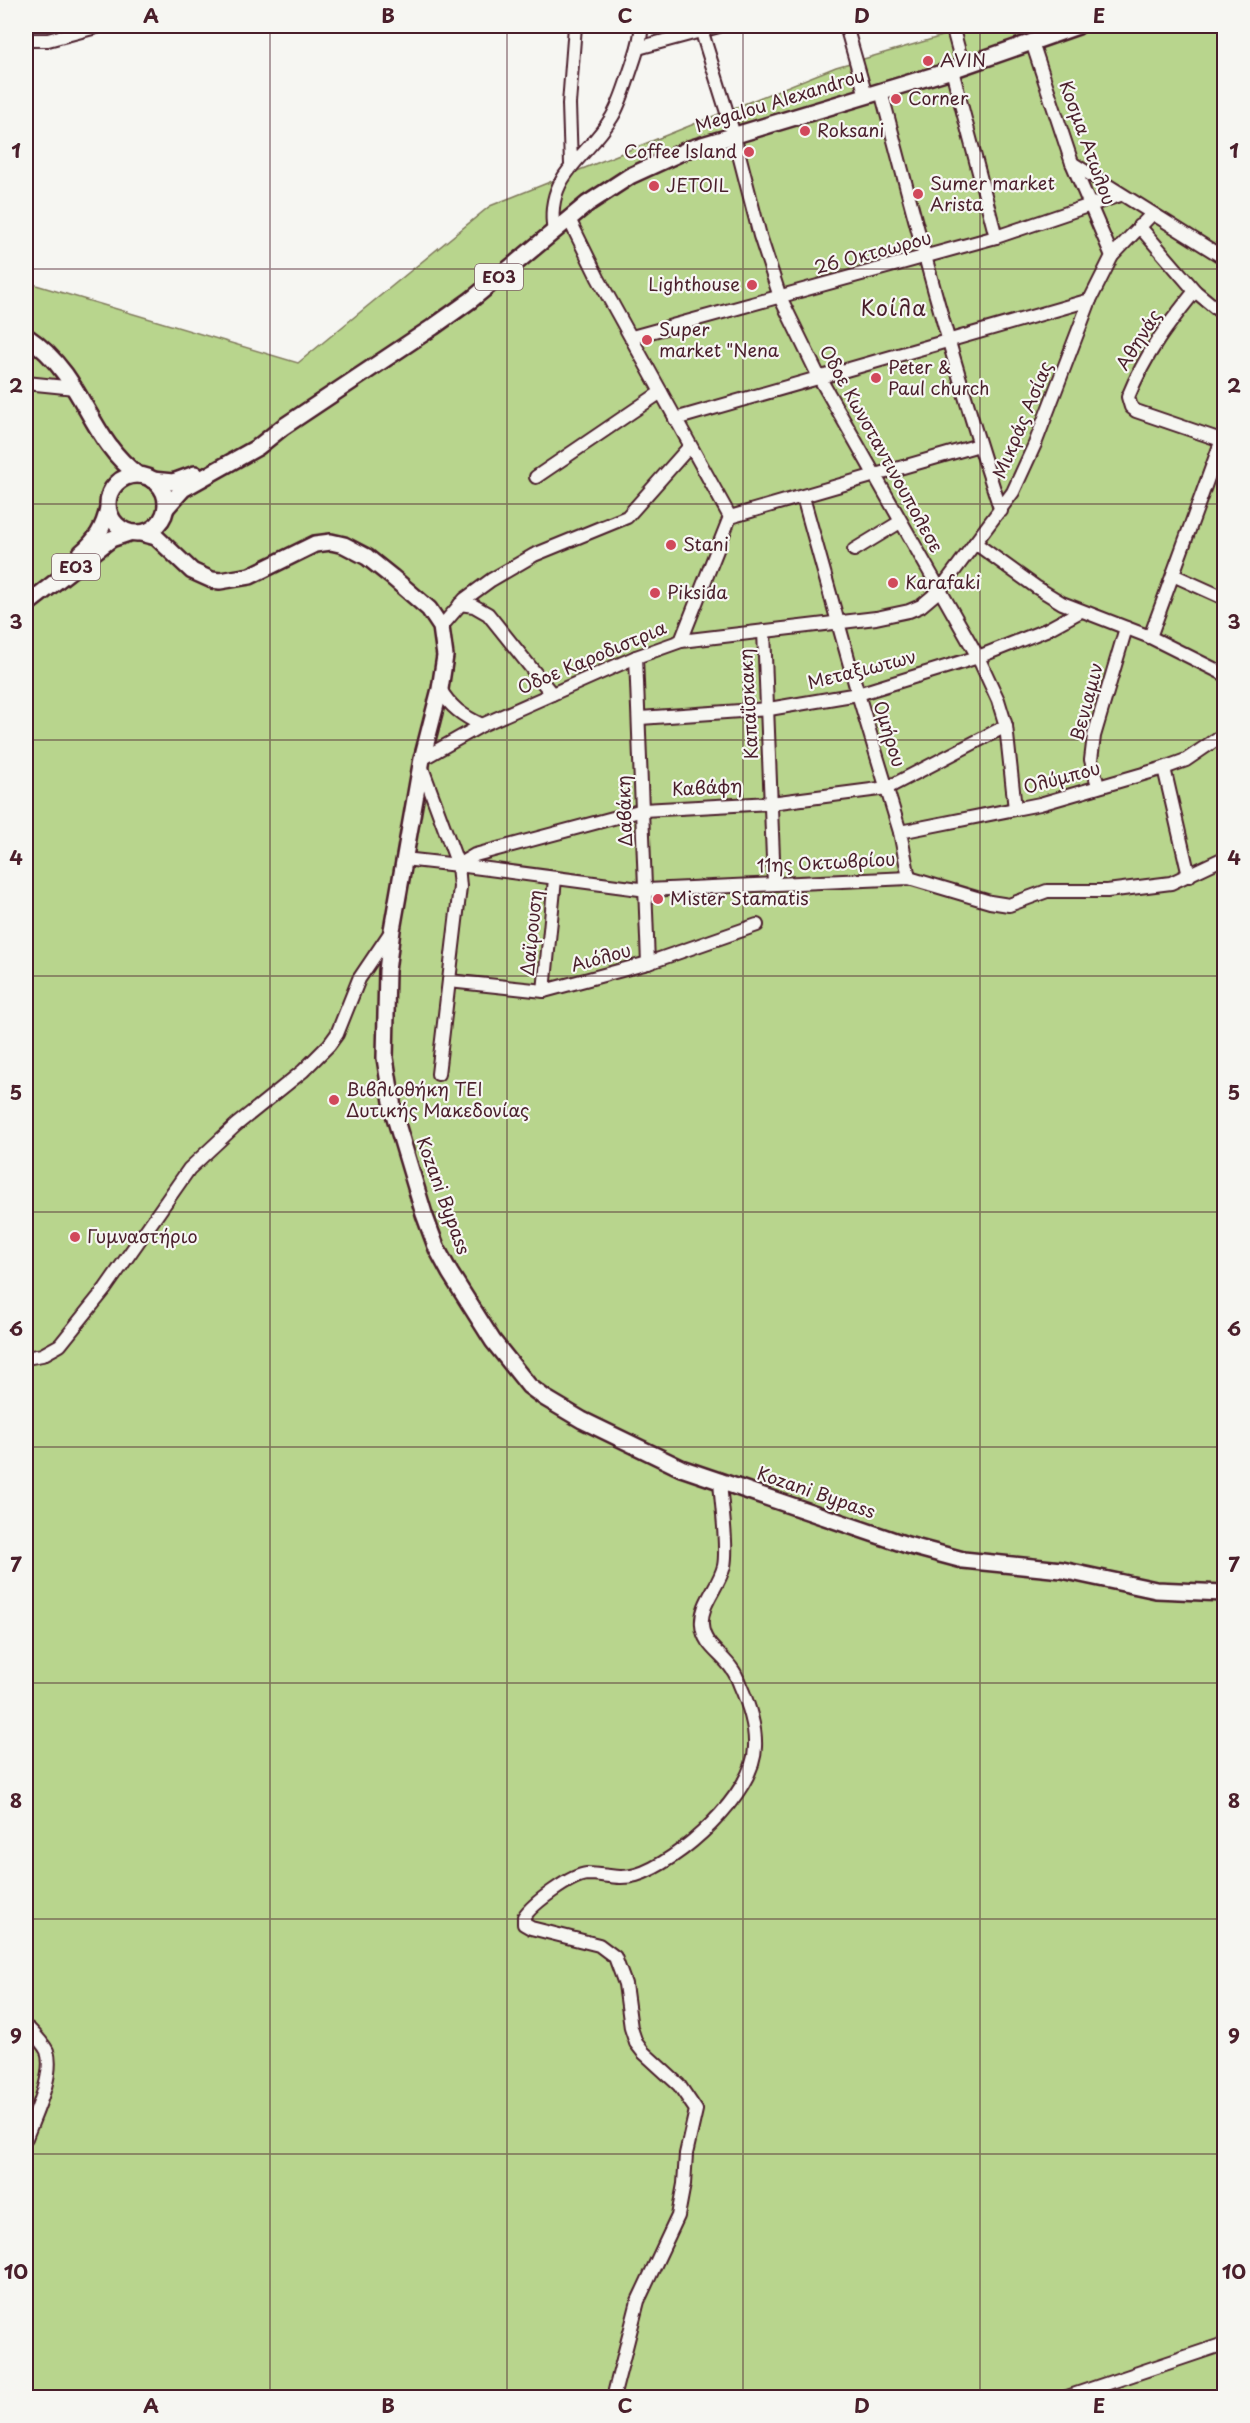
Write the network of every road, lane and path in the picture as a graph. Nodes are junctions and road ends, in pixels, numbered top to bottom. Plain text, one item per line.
1 (100, 26) edge
2 (575, 26) edge
3 (640, 26) edge
4 (719, 26) edge
5 (846, 26) edge
6 (952, 26) edge
7 (1074, 26) edge
8 (701, 28) edge
9 (26, 40) edge
10 (1032, 42) junction
11 (638, 48) junction
12 (958, 68) junction
13 (873, 94) junction
14 (734, 135) junction
15 (1072, 163) junction
16 (571, 165) junction
17 (1120, 195) junction
18 (1089, 206) junction
19 (1152, 214) junction
20 (568, 219) junction
21 (1139, 226) junction
22 (554, 231) junction
23 (996, 237) junction
24 (1112, 256) junction
25 (925, 258) junction
26 (1224, 258) edge
27 (1195, 291) junction
28 (780, 297) junction
29 (1090, 300) junction
30 (1224, 315) edge
31 (26, 336) edge
32 (632, 337) junction
33 (950, 340) junction
34 (819, 377) junction
35 (26, 383) edge
36 (75, 388) junction
37 (661, 392) junction
38 (675, 419) junction
39 (283, 427) junction
40 (1224, 438) edge
41 (104, 441) junction
42 (979, 444) junction
43 (690, 446) junction
44 (145, 477) junction
45 (536, 477) dead end
46 (874, 477) junction
47 (112, 489) junction
48 (803, 497) junction
49 (108, 508) junction
50 (1000, 511) junction
51 (164, 513) junction
52 (730, 517) junction
53 (900, 522) junction
54 (135, 533) junction
55 (975, 543) junction
56 (170, 549) junction
57 (854, 550) dead end
58 (1173, 575) junction
59 (940, 590) junction
60 (26, 594) edge
61 (1224, 598) edge
62 (460, 604) junction
63 (26, 605) edge
64 (1082, 611) junction
65 (838, 622) junction
66 (441, 627) junction
67 (1126, 628) junction
68 (764, 631) junction
69 (1150, 638) junction
70 (681, 640) junction
71 (636, 657) junction
72 (978, 657) junction
73 (1224, 674) edge
74 (440, 689) junction
75 (552, 694) junction
76 (858, 694) junction
77 (769, 709) junction
78 (640, 718) junction
79 (482, 725) junction
80 (1006, 726) junction
81 (1224, 734) edge
82 (422, 761) junction
83 (1164, 768) junction
84 (1098, 786) junction
85 (887, 788) junction
86 (771, 803) junction
87 (1015, 809) junction
88 (643, 810) junction
89 (900, 832) junction
90 (1224, 858) edge
91 (404, 859) junction
92 (458, 866) junction
93 (1189, 876) junction
94 (909, 878) junction
95 (555, 879) junction
96 (774, 884) junction
97 (646, 890) junction
98 (757, 925) dead end
99 (392, 930) junction
100 (648, 963) junction
101 (449, 981) junction
102 (544, 991) junction
103 (438, 1074) dead end
104 (26, 1358) edge
105 (720, 1480) junction
106 (1208, 1593) junction
107 (1224, 1593) edge
108 (1224, 1601) edge
109 (29, 2029) dead end
110 (26, 2138) edge
111 (1224, 2344) edge
112 (613, 2397) edge
113 (1064, 2397) edge

1 - 9 street
2 - 16 street
3 - 11 street
4 - 8 street
5 - 13 street
6 - 12 street
7 - 10 main road, Megalou Alexandrou / ΕΟ3
8 - 11 street
8 - 14 street, Oδοε Κωνσταντινουπολεσε
10 - 12 main road, Megalou Alexandrou / ΕΟ3
10 - 15 street, Κοσμα Ατωλου
11 - 16 street
12 - 13 main road, Megalou Alexandrou / ΕΟ3
12 - 23 street
13 - 14 main road, Megalou Alexandrou / ΕΟ3
13 - 25 street
14 - 20 main road, Megalou Alexandrou / ΕΟ3
14 - 28 street, Oδοε Κωνσταντινουπολεσε
15 - 17 street
15 - 18 street, Κοσμα Ατωλου
16 - 22 street
17 - 18 street, 26 Οκτοωρου
17 - 19 street
18 - 23 street, 26 Οκτοωρου
18 - 24 street, Κοσμα Ατωλου
19 - 21 street, Μικράς Ασίας
19 - 26 street
20 - 22 main road, Megalou Alexandrou / ΕΟ3
20 - 32 street
21 - 24 street, Μικράς Ασίας
21 - 27 street
22 - 39 main road, Megalou Alexandrou / ΕΟ3
23 - 25 street, 26 Οκτοωρου
24 - 29 street, Μικράς Ασίας
25 - 28 street, 26 Οκτοωρου
25 - 33 street
27 - 30 street
27 - 40 street, Αθηνάς
28 - 32 street, 26 Οκτοωρου
28 - 34 street, Oδοε Κωνσταντινουπολεσε
29 - 33 street
29 - 50 street, Μικράς Ασίας
31 - 36 main road
32 - 37 street
33 - 34 street
33 - 42 street
34 - 38 street
34 - 46 street, Oδοε Κωνσταντινουπολεσε
35 - 36 street
36 - 41 main road
37 - 38 street
37 - 45 street
38 - 43 street
39 - 44 main road, ΕΟ3
39 - 51 main road, ΕΟ3
40 - 58 street
41 - 44 main road
41 - 47 main road
42 - 46 street
42 - 50 street
43 - 52 street
43 - 62 street
44 - 47 main road, ΕΟ3
44 - 51 main road
46 - 48 street
46 - 53 street, Oδοε Κωνσταντινουπολεσε
47 - 49 main road, ΕΟ3
48 - 52 street
48 - 65 street, Ομήρου
49 - 54 main road
49 - 60 main road, ΕΟ3
50 - 55 street, Μικράς Ασίας
51 - 54 main road, ΕΟ3
51 - 56 main road
52 - 70 street, Oδοε Καροδιστρια
53 - 57 street
53 - 59 street, Oδοε Κωνσταντινουπολεσε
54 - 56 main road
54 - 63 main road, ΕΟ3
55 - 59 street, Μικράς Ασίας
55 - 64 street
56 - 66 main road
58 - 61 street
58 - 69 street
59 - 65 street, Μικράς Ασίας
59 - 72 street, Oδοε Κωνσταντινουπολεσε
62 - 66 street
62 - 75 street
64 - 67 street
64 - 72 street, Μεταξιωτων
65 - 68 street, Μικράς Ασίας
65 - 76 street, Ομήρου
66 - 74 main road, Kozani Bypass
67 - 69 street
67 - 84 street, Βενιαμιν
68 - 70 street, Μικράς Ασίας
68 - 77 street, Καπαΐσκακη
69 - 73 street
70 - 71 street, Oδοε Καροδιστρια
71 - 75 street, Oδοε Καροδιστρια
71 - 78 street, Δαβάκη
72 - 76 street, Μεταξιωτων
72 - 80 street, Oδοε Κωνσταντινουπολεσε
74 - 79 street
74 - 82 main road, Kozani Bypass
75 - 79 street, Oδοε Καροδιστρια
76 - 77 street, Μεταξιωτων
76 - 85 street, Ομήρου
77 - 78 street, Μεταξιωτων
77 - 86 street, Καπαΐσκακη
78 - 88 street, Δαβάκη
79 - 82 street, Oδοε Καροδιστρια
80 - 85 street, Καβάφη
80 - 87 street, Oδοε Κωνσταντινουπολεσε
81 - 83 street, Ολύμπου
82 - 91 main road, Kozani Bypass
82 - 92 street
83 - 84 street, Ολύμπου
83 - 93 street
84 - 87 street, Ολύμπου
85 - 86 street, Καβάφη
85 - 89 street, Ομήρου
86 - 88 street, Καβάφη
86 - 96 street, Καπαΐσκακη
87 - 89 street, Ολύμπου
88 - 92 street, Καβάφη
88 - 97 street, Δαβάκη
89 - 94 street, Ομήρου
90 - 93 street, 11ης Οκτωβρίου
91 - 92 street
91 - 99 main road, Kozani Bypass
92 - 95 street, 11ης Οκτωβρίου
92 - 101 street
93 - 94 street, 11ης Οκτωβρίου
94 - 96 street, 11ης Οκτωβρίου
95 - 97 street, 11ης Οκτωβρίου
95 - 102 street, Δαϊρουση
96 - 97 street, 11ης Οκτωβρίου
97 - 100 street, Δαβάκη
98 - 100 street, Αιόλου
99 - 104 street
99 - 105 main road, Kozani Bypass
100 - 102 street, Αιόλου
101 - 102 street, Αιόλου
101 - 103 street
105 - 106 main road, Kozani Bypass
105 - 112 street
106 - 107 main road, Kozani Bypass
106 - 108 street
109 - 110 street
111 - 113 street

